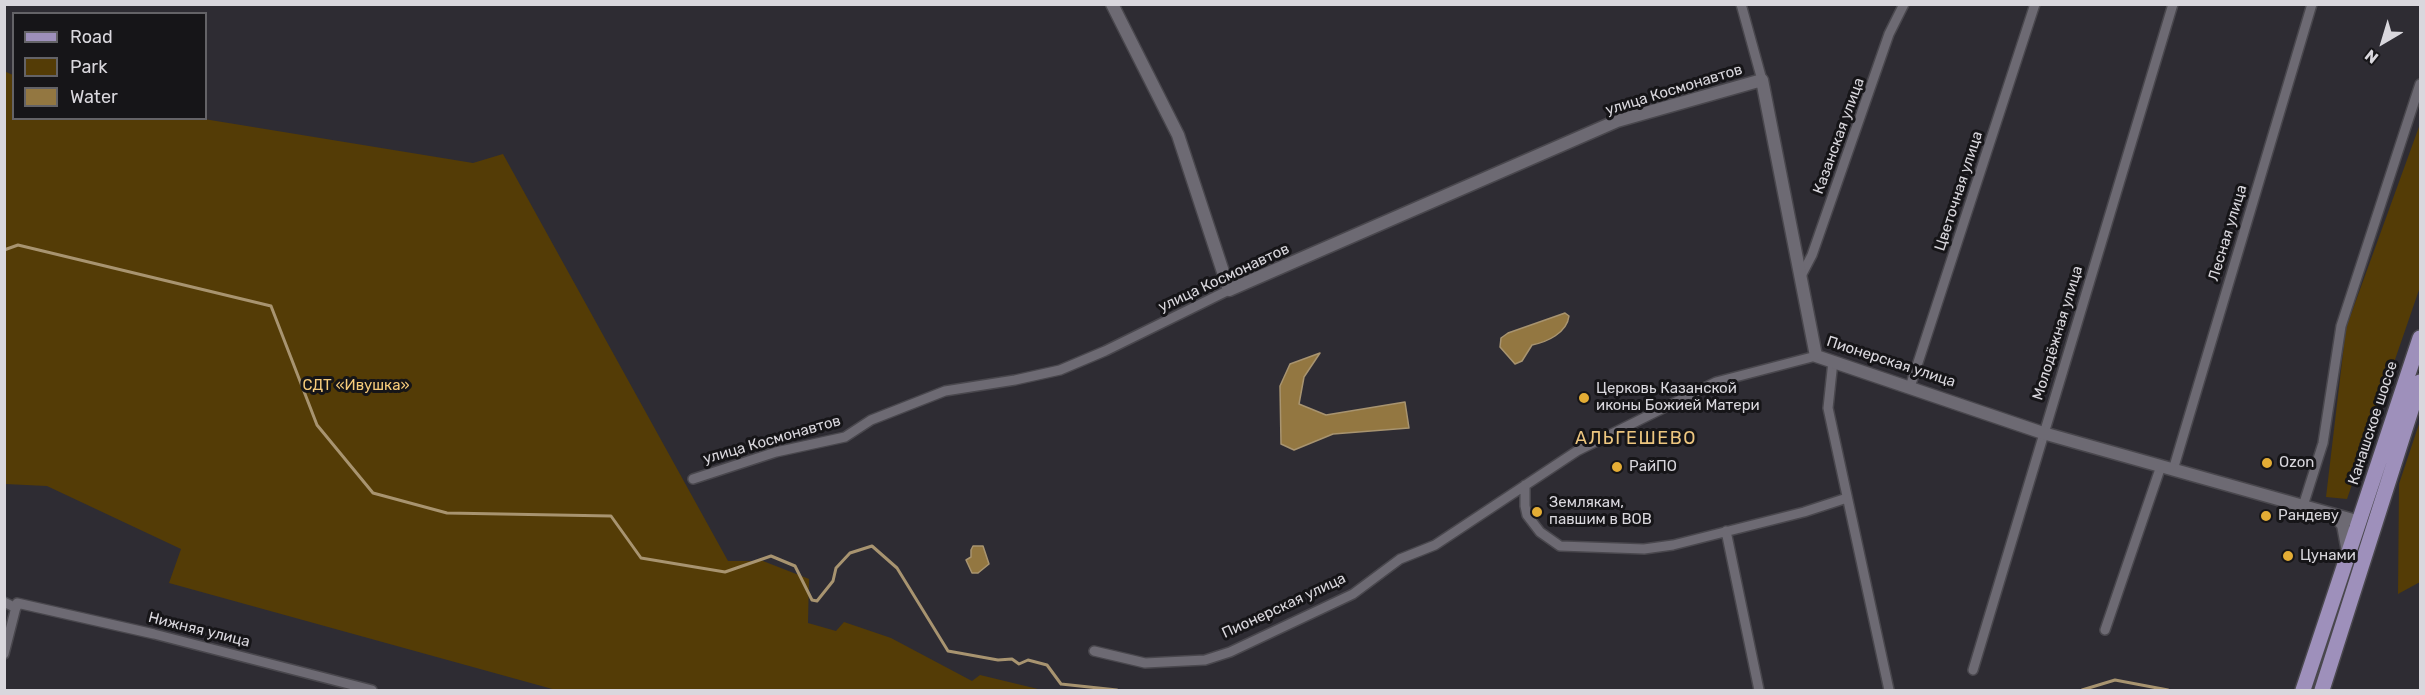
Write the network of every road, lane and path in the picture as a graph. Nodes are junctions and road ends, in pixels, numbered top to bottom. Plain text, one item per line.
1 (1112, 4) edge
2 (1741, 4) edge
3 (1904, 4) edge
4 (2035, 4) edge
5 (2173, 4) edge
6 (2312, 4) edge
7 (1762, 80) junction
8 (2421, 84) edge
9 (1800, 278) junction
10 (1229, 290) junction
11 (2421, 338) edge
12 (1816, 356) junction
13 (1833, 361) junction
14 (2421, 382) edge
15 (1910, 387) junction
16 (2043, 433) junction
17 (2167, 468) junction
18 (693, 479) dead end
19 (2373, 483) junction
20 (1525, 485) junction
21 (1847, 498) junction
22 (2303, 506) junction
23 (2334, 515) junction
24 (2360, 522) junction
25 (2376, 526) junction
26 (1726, 531) junction
27 (2349, 555) junction
28 (4, 602) edge
29 (16, 606) junction
30 (2105, 630) dead end
31 (1094, 651) dead end
32 (4, 654) edge
33 (1973, 670) dead end
34 (372, 690) edge
35 (1758, 690) edge
36 (1889, 690) edge
37 (2303, 690) edge
38 (2322, 690) edge

1 - 10 street
2 - 7 street
3 - 9 street, Казанская улица
4 - 15 street, Цветочная улица
5 - 16 street, Молодёжная улица
6 - 17 street, Лесная улица
7 - 9 street
7 - 10 street, улица Космонавтов
8 - 22 street
9 - 12 street
10 - 18 street, улица Космонавтов
11 - 19 main road, Канашское шоссе
12 - 13 street, Пионерская улица
12 - 20 street, Пионерская улица
13 - 15 street, Пионерская улица
13 - 21 street
14 - 25 main road
15 - 16 street, Пионерская улица
16 - 17 street, Пионерская улица
16 - 33 street, Молодёжная улица
17 - 22 street, Пионерская улица
17 - 30 street, Лесная улица
19 - 23 street
19 - 24 main road, Канашское шоссе
20 - 26 street
20 - 31 street, Пионерская улица
21 - 26 street
21 - 36 street
22 - 23 street, Пионерская улица
23 - 24 street, Пионерская улица
23 - 27 street
24 - 25 main road, Пионерская улица
24 - 27 main road, Канашское шоссе
25 - 38 main road
26 - 35 street
27 - 37 main road, Канашское шоссе
28 - 29 street, Нижняя улица
29 - 32 street
29 - 34 street, Нижняя улица

